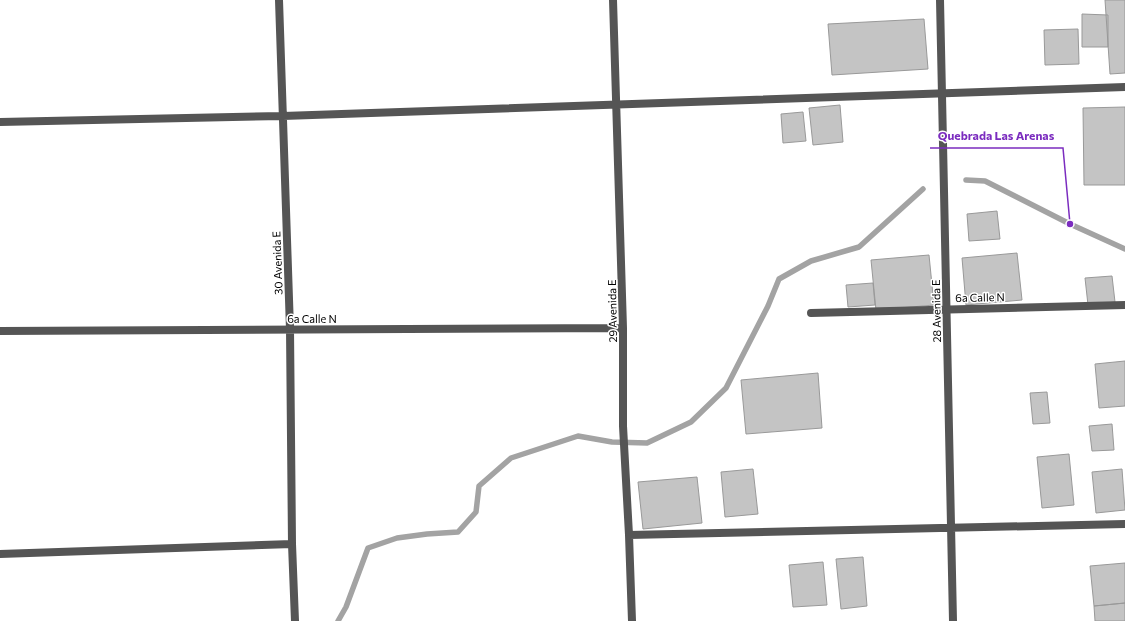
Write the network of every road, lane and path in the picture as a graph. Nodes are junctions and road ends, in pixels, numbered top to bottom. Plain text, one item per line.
1 (279, 0) edge
2 (613, 0) edge
3 (940, 0) edge
4 (1125, 87) edge
5 (942, 94) junction
6 (616, 105) junction
7 (283, 116) junction
8 (0, 122) edge
9 (1125, 305) edge
10 (947, 309) junction
11 (811, 313) dead end
12 (623, 328) junction
13 (290, 329) junction
14 (0, 331) edge
15 (1125, 524) edge
16 (951, 527) junction
17 (629, 535) junction
18 (292, 544) junction
19 (0, 554) edge
20 (295, 621) edge
21 (632, 621) edge
22 (954, 621) edge

1 - 7 street, 30 Avenida E
2 - 6 street, 29 Avenida E
3 - 5 street, 28 Avenida E
4 - 5 street
5 - 6 street
5 - 10 street, 28 Avenida E
6 - 7 street
6 - 12 street, 29 Avenida E
7 - 8 street
7 - 13 street, 30 Avenida E
9 - 10 street, 6a Calle N
10 - 11 street, 6a Calle N
10 - 16 street, 28 Avenida E
12 - 13 street, 6a Calle N
12 - 17 street, 29 Avenida E
13 - 14 street, 6a Calle N
13 - 18 street, 30 Avenida E
15 - 16 street
16 - 17 street
16 - 22 street, 28 Avenida E
17 - 21 street, 29 Avenida E
18 - 19 street
18 - 20 street, 30 Avenida E

